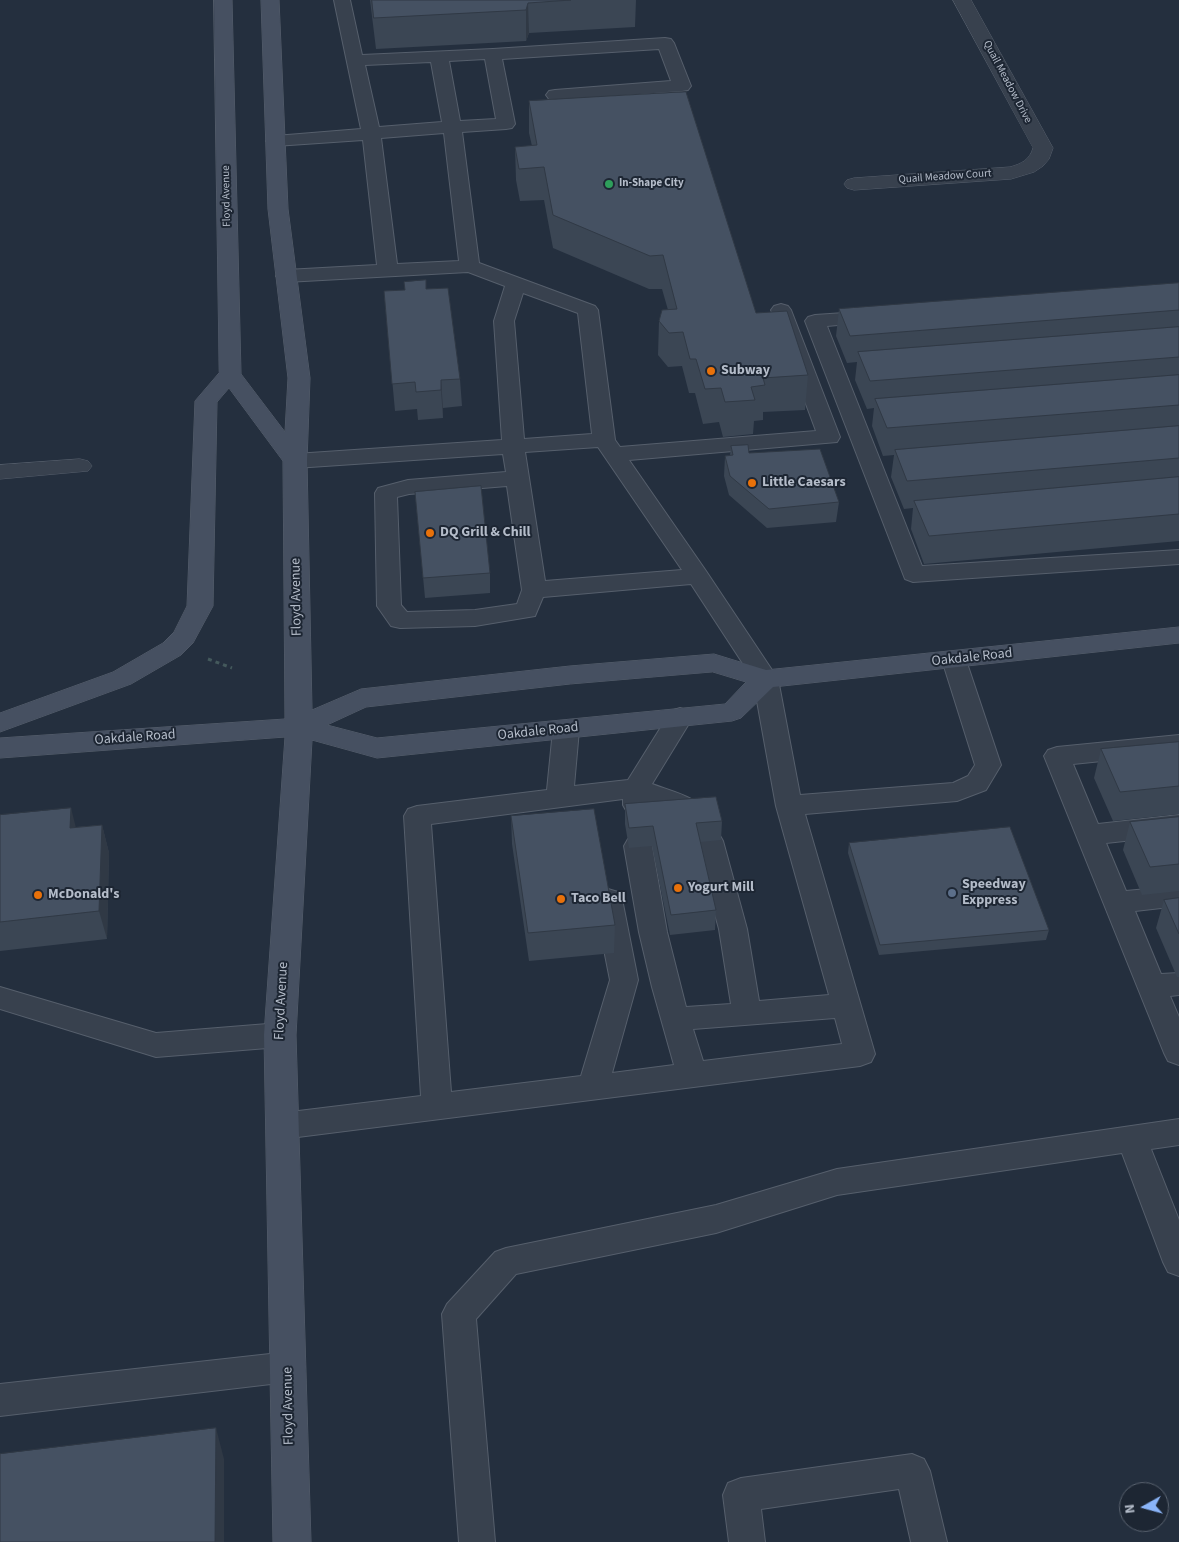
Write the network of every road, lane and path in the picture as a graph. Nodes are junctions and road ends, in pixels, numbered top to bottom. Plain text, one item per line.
1 (223, 0) edge
2 (274, 0) edge
3 (342, 0) edge
4 (962, 0) edge
5 (493, 54) junction
6 (440, 56) junction
7 (355, 60) junction
8 (555, 95) dead end
9 (452, 127) junction
10 (371, 133) junction
11 (275, 141) junction
12 (1036, 164) joint
13 (854, 184) dead end
14 (470, 266) junction
15 (388, 270) junction
16 (286, 276) junction
17 (516, 283) junction
18 (780, 310) edge
19 (893, 315) edge
20 (230, 374) junction
21 (513, 446) junction
22 (609, 447) junction
23 (294, 461) junction
24 (80, 466) dead end
25 (0, 472) edge
26 (517, 478) junction
27 (1179, 558) edge
28 (698, 576) junction
29 (534, 590) junction
30 (1179, 635) edge
31 (954, 660) junction
32 (765, 679) junction
33 (680, 717) junction
34 (0, 723) edge
35 (299, 727) junction
36 (566, 730) junction
37 (1179, 744) edge
38 (0, 748) edge
39 (636, 788) junction
40 (560, 797) junction
41 (789, 806) junction
42 (588, 823) edge
43 (1179, 826) edge
44 (1089, 835) junction
45 (604, 876) edge
46 (1179, 896) edge
47 (1116, 902) junction
48 (1165, 985) edge
49 (0, 998) edge
50 (846, 1005) junction
51 (747, 1014) junction
52 (675, 1019) junction
53 (280, 1035) junction
54 (1179, 1053) edge
55 (692, 1074) junction
56 (593, 1087) junction
57 (437, 1106) junction
58 (282, 1126) junction
59 (1179, 1132) edge
60 (1132, 1139) junction
61 (1179, 1262) edge
62 (288, 1367) junction
63 (0, 1400) edge
64 (292, 1542) edge
65 (477, 1542) edge
66 (747, 1542) edge
67 (930, 1542) edge

1 - 20 street, Floyd Avenue
2 - 11 street, Floyd Avenue
3 - 7 lane
4 - 12 street, Quail Meadow Drive
5 - 6 lane
5 - 8 lane
5 - 9 lane
6 - 7 lane
6 - 9 lane
7 - 10 lane
9 - 10 lane
9 - 14 lane
10 - 11 lane
10 - 15 lane
11 - 16 street, Floyd Avenue
12 - 13 street, Quail Meadow Court
14 - 15 lane
14 - 17 lane
15 - 16 lane
16 - 23 street, Floyd Avenue
17 - 21 lane
17 - 22 lane
18 - 22 lane
19 - 27 lane
20 - 23 street
20 - 34 street
21 - 22 lane
21 - 23 lane
21 - 26 lane
22 - 28 lane
23 - 35 street, Floyd Avenue
24 - 25 street
26 - 29 lane
26 - 29 lane
28 - 29 lane
28 - 32 lane
30 - 31 street, Oakdale Road
31 - 32 street, Oakdale Road
31 - 41 lane
32 - 33 street, Oakdale Road
32 - 35 street, Oakdale Road
32 - 41 lane
33 - 36 street, Oakdale Road
33 - 39 lane
35 - 36 street, Oakdale Road
35 - 38 street, Oakdale Road
35 - 53 street, Floyd Avenue
36 - 40 lane
37 - 44 lane
39 - 40 lane
39 - 51 lane
39 - 52 lane
40 - 42 lane
40 - 57 lane
41 - 50 lane
43 - 44 lane
44 - 47 lane
45 - 56 lane
46 - 47 lane
47 - 48 lane
48 - 54 lane
49 - 53 lane
50 - 51 lane
50 - 55 lane
51 - 52 lane
52 - 55 lane
53 - 58 street, Floyd Avenue
55 - 56 lane
56 - 57 lane
57 - 58 lane
58 - 62 street, Floyd Avenue
59 - 60 lane
60 - 61 lane
60 - 65 lane
62 - 63 lane
62 - 64 street, Floyd Avenue
66 - 67 lane

